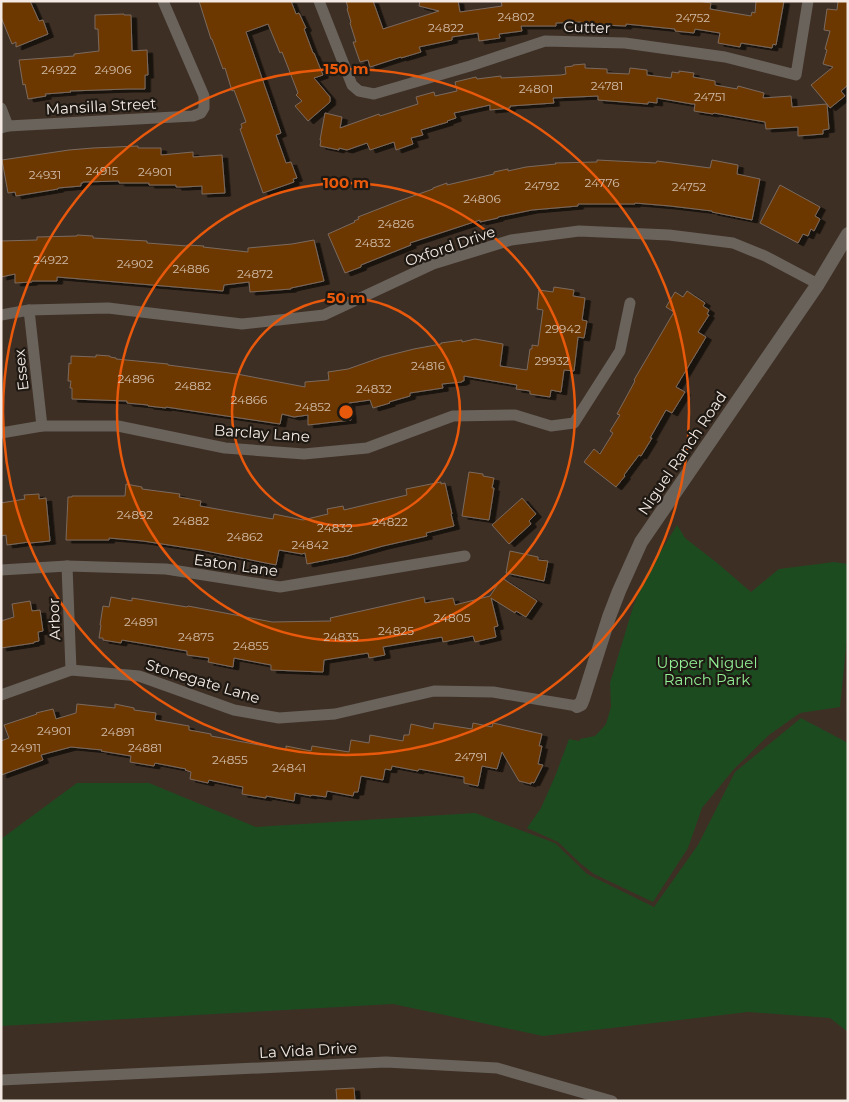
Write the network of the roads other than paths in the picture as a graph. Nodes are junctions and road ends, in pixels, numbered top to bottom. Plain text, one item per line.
1 (162, 1) edge
2 (320, 1) edge
3 (808, 1) edge
4 (1, 108) edge
5 (5, 127) edge
6 (848, 234) edge
7 (818, 284) junction
8 (630, 302) dead end
9 (29, 310) junction
10 (1, 315) edge
11 (42, 426) junction
12 (1, 433) edge
13 (465, 556) dead end
14 (67, 566) junction
15 (1, 570) edge
16 (71, 670) junction
17 (1, 695) edge
18 (577, 706) joint
19 (1, 1080) edge
20 (612, 1101) edge

1 - 5 street, Mansilla Street
2 - 3 street, Cutter
4 - 5 street
6 - 7 street, Niguel Ranch Road
7 - 9 street, Oxford Drive
7 - 18 street, Niguel Ranch Road
8 - 11 street, Barclay Lane
9 - 10 street, Oxford Drive
9 - 11 street, Essex
11 - 12 street, Barclay Lane
13 - 14 street, Eaton Lane
14 - 15 street, Eaton Lane
14 - 16 street, Arbor
16 - 17 street, Stonegate Lane
16 - 18 street, Stonegate Lane
19 - 20 street, La Vida Drive

